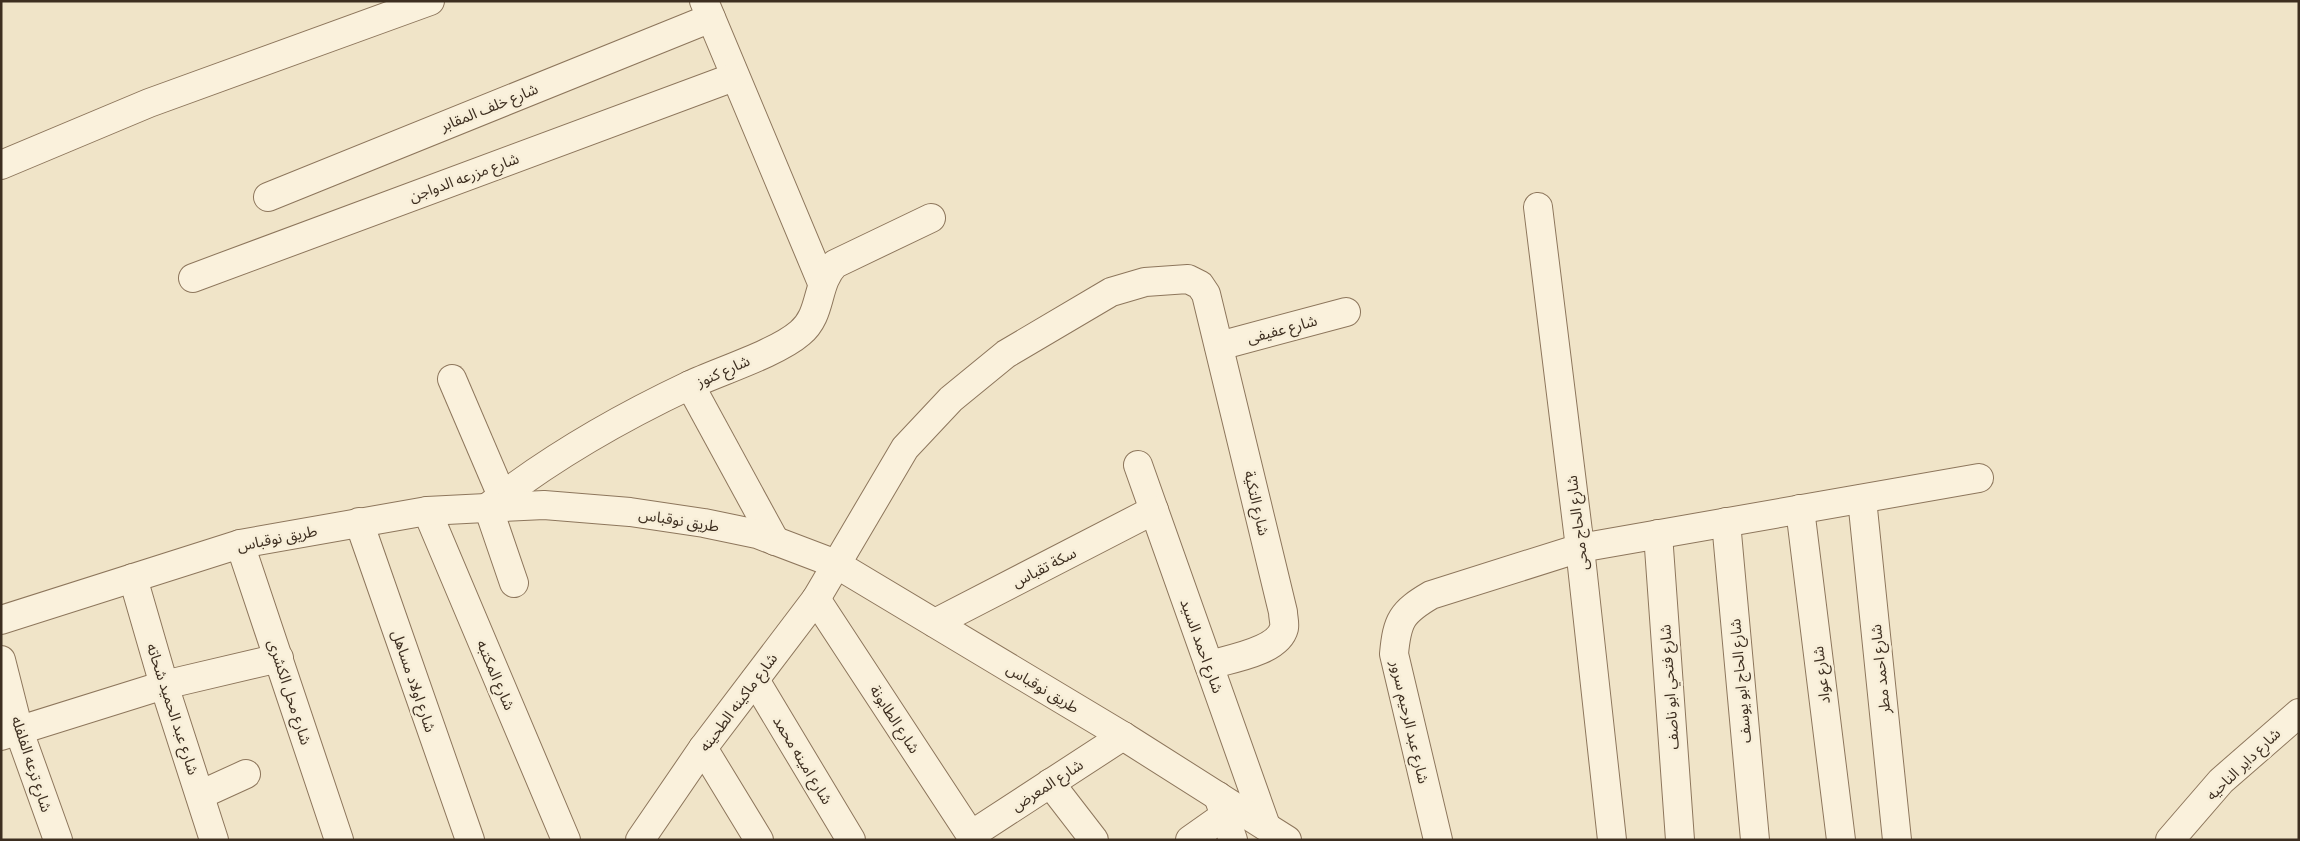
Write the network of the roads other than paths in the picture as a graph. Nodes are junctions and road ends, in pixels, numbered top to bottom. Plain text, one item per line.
1 (430, 1) edge
2 (707, 10) edge
3 (734, 77) junction
4 (1, 164) edge
5 (268, 197) dead end
6 (1538, 208) dead end
7 (931, 218) dead end
8 (193, 278) dead end
9 (822, 283) junction
10 (1206, 294) joint
11 (1346, 312) dead end
12 (1219, 346) junction
13 (452, 379) dead end
14 (690, 385) junction
15 (1138, 466) dead end
16 (1979, 478) dead end
17 (1862, 499) junction
18 (495, 502) junction
19 (1800, 509) junction
20 (1154, 510) junction
21 (427, 511) junction
22 (359, 522) junction
23 (1726, 522) junction
24 (1658, 534) junction
25 (775, 541) junction
26 (240, 544) junction
27 (1580, 548) junction
28 (836, 564) junction
29 (133, 578) junction
30 (514, 583) dead end
31 (816, 599) junction
32 (1, 620) edge
33 (935, 623) junction
34 (279, 658) junction
35 (1, 660) edge
36 (1208, 664) junction
37 (755, 680) junction
38 (164, 685) junction
39 (2299, 713) edge
40 (10, 733) edge
41 (1122, 736) junction
42 (704, 748) junction
43 (246, 774) dead end
44 (1050, 783) junction
45 (200, 795) junction
46 (1225, 817) edge
47 (1277, 833) edge
48 (973, 837) edge
49 (58, 840) edge
50 (214, 840) edge
51 (339, 840) edge
52 (470, 840) edge
53 (566, 840) edge
54 (640, 840) edge
55 (759, 840) edge
56 (851, 840) edge
57 (1094, 840) edge
58 (1190, 840) edge
59 (1438, 840) edge
60 (1612, 840) edge
61 (1680, 840) edge
62 (1755, 840) edge
63 (1841, 840) edge
64 (1897, 840) edge
65 (2170, 840) edge

1 - 4 street
2 - 3 street, شارع خلف المقابر
2 - 5 street, شارع خلف المقابر
3 - 8 street, شارع مزرعه الدواجن
3 - 9 street, شارع خلف المقابر
6 - 27 street, شارع الحاج محى
7 - 9 street, شارع كنوز
9 - 14 street, شارع كنوز
10 - 12 street, شارع التكية
10 - 28 street, شارع ماكينه الطحينه
11 - 12 street, شارع عفيفى
12 - 36 street, شارع التكية
13 - 18 street
14 - 18 street, شارع كنوز
14 - 25 street
15 - 20 street, شارع احمد السيد
16 - 17 street
17 - 19 street
17 - 64 street, شارع احمد مطر
18 - 21 street, طريق نوقباس
18 - 25 street, طريق نوقباس
18 - 30 street
19 - 23 street
19 - 63 street, شارع عواد
20 - 33 street, سكة تقباس
20 - 36 street, شارع احمد السيد
21 - 22 street, طريق نوقباس
21 - 53 street, شارع المكتبه
22 - 26 street, طريق نوقباس
22 - 52 street, شارع اولاد مساهل
23 - 24 street
23 - 62 street, شارع الحاج ابو يوسف
24 - 27 street
24 - 61 street, شارع فتحي ابو ناصف
25 - 28 street, طريق نوقباس
26 - 29 street, طريق نوقباس
26 - 34 street, شارع محل الكشرى
27 - 59 street, شارع عبد الرحيم سرور
27 - 60 street, شارع الحاج محى
28 - 31 street, شارع ماكينه الطحينه
28 - 33 street, طريق نوقباس
29 - 32 street, طريق نوقباس
29 - 38 street, شارع عبد الحميد شحاته
31 - 37 street, شارع ماكينه الطحينه
31 - 48 street, شارع الطابونة
33 - 41 street, طريق نوقباس
34 - 38 street
34 - 51 street, شارع محل الكشرى
35 - 40 street, شارع ترعه الفلفله
36 - 47 street, شارع احمد السيد
37 - 42 street, شارع ماكينه الطحينه
37 - 56 street, شارع امينه محمد
38 - 40 street
38 - 45 street, شارع عبد الحميد شحاته
39 - 65 street, شارع داير الناحيه
40 - 49 street, شارع ترعه الفلفله
41 - 44 street, شارع المعرض
41 - 46 street, طريق نوقباس
42 - 54 street, شارع ماكينه الطحينه
42 - 55 street
43 - 45 street
44 - 48 street, شارع المعرض
44 - 57 street
45 - 50 street, شارع عبد الحميد شحاته
46 - 47 street, طريق نوقباس
46 - 58 street

